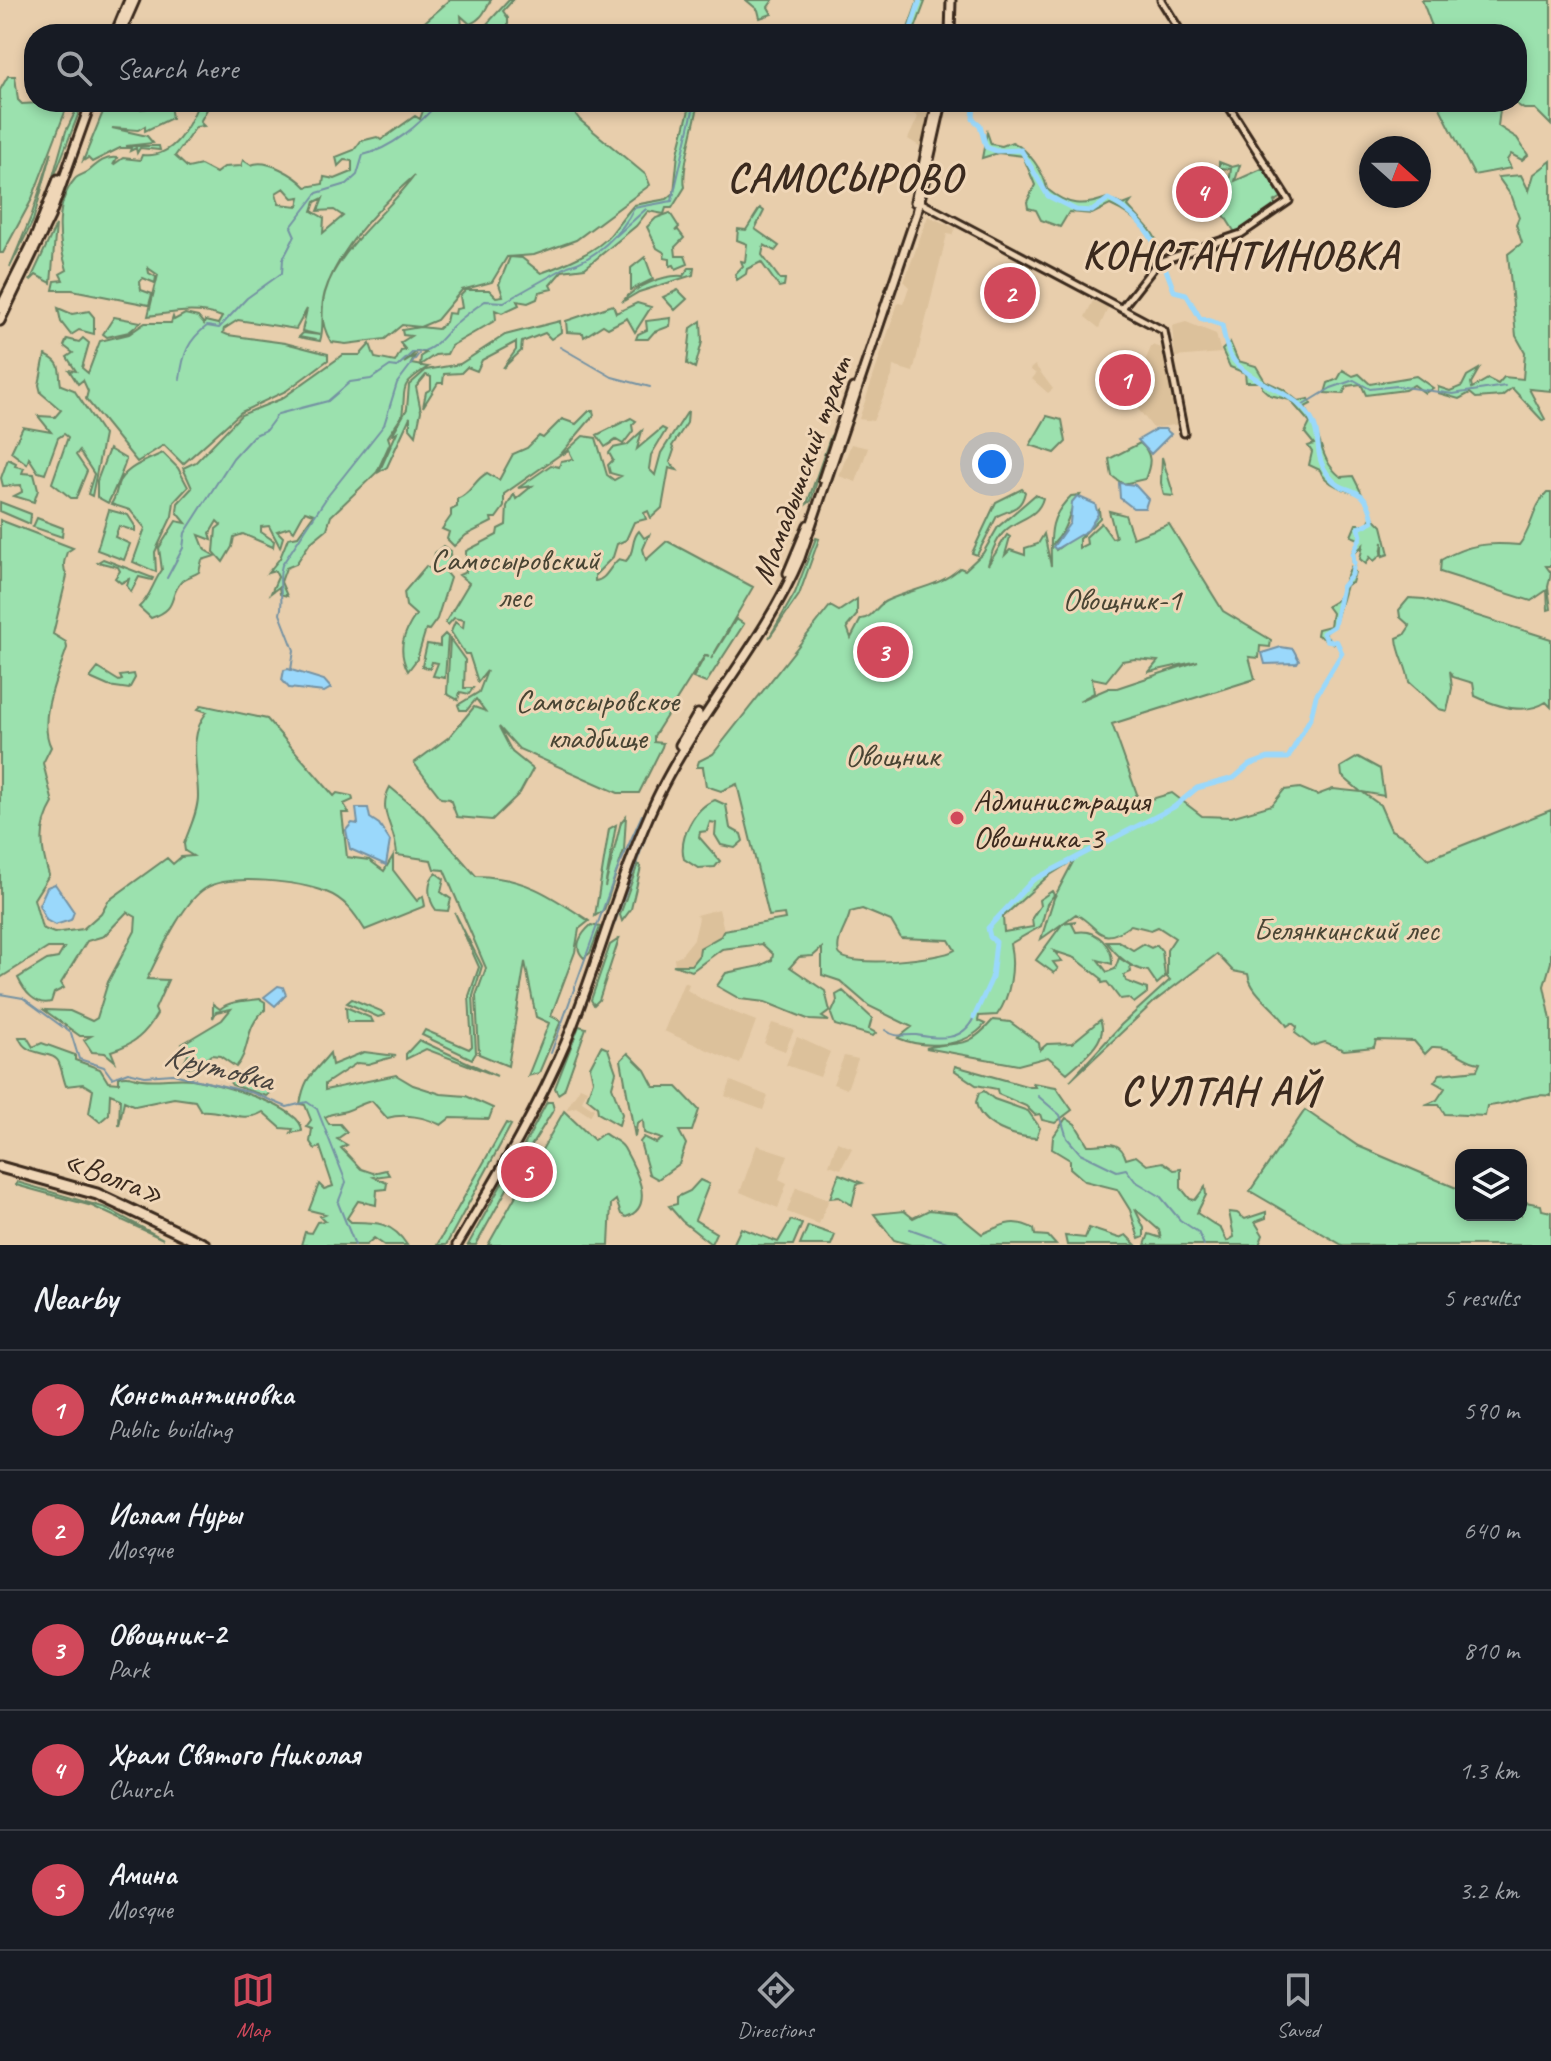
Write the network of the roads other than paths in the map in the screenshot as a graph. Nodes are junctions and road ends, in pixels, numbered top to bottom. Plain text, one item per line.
1 (132, 0) edge
2 (949, 0) edge
3 (1161, 0) edge
4 (122, 24) edge
5 (948, 24) edge
6 (1176, 24) edge
7 (84, 112) edge
8 (85, 112) edge
9 (938, 112) edge
10 (938, 112) edge
11 (1232, 112) edge
12 (923, 204) junction
13 (0, 308) edge
14 (1122, 308) junction
15 (0, 321) edge
16 (1184, 433) dead end
17 (0, 1170) edge
18 (493, 1180) junction
19 (196, 1245) edge
20 (205, 1245) edge
21 (456, 1245) edge

1 - 4 main road
2 - 5 main road
3 - 6 street
7 - 13 main road
8 - 15 main road
9 - 12 main road, Мамадышский тракт
10 - 12 main road, Мамадышский тракт
11 - 14 street
12 - 14 street
12 - 18 main road, Мамадышский тракт
12 - 18 main road, Мамадышский тракт
14 - 16 street
17 - 19 highway, «Волга»
17 - 20 highway, «Волга»
18 - 21 main road

